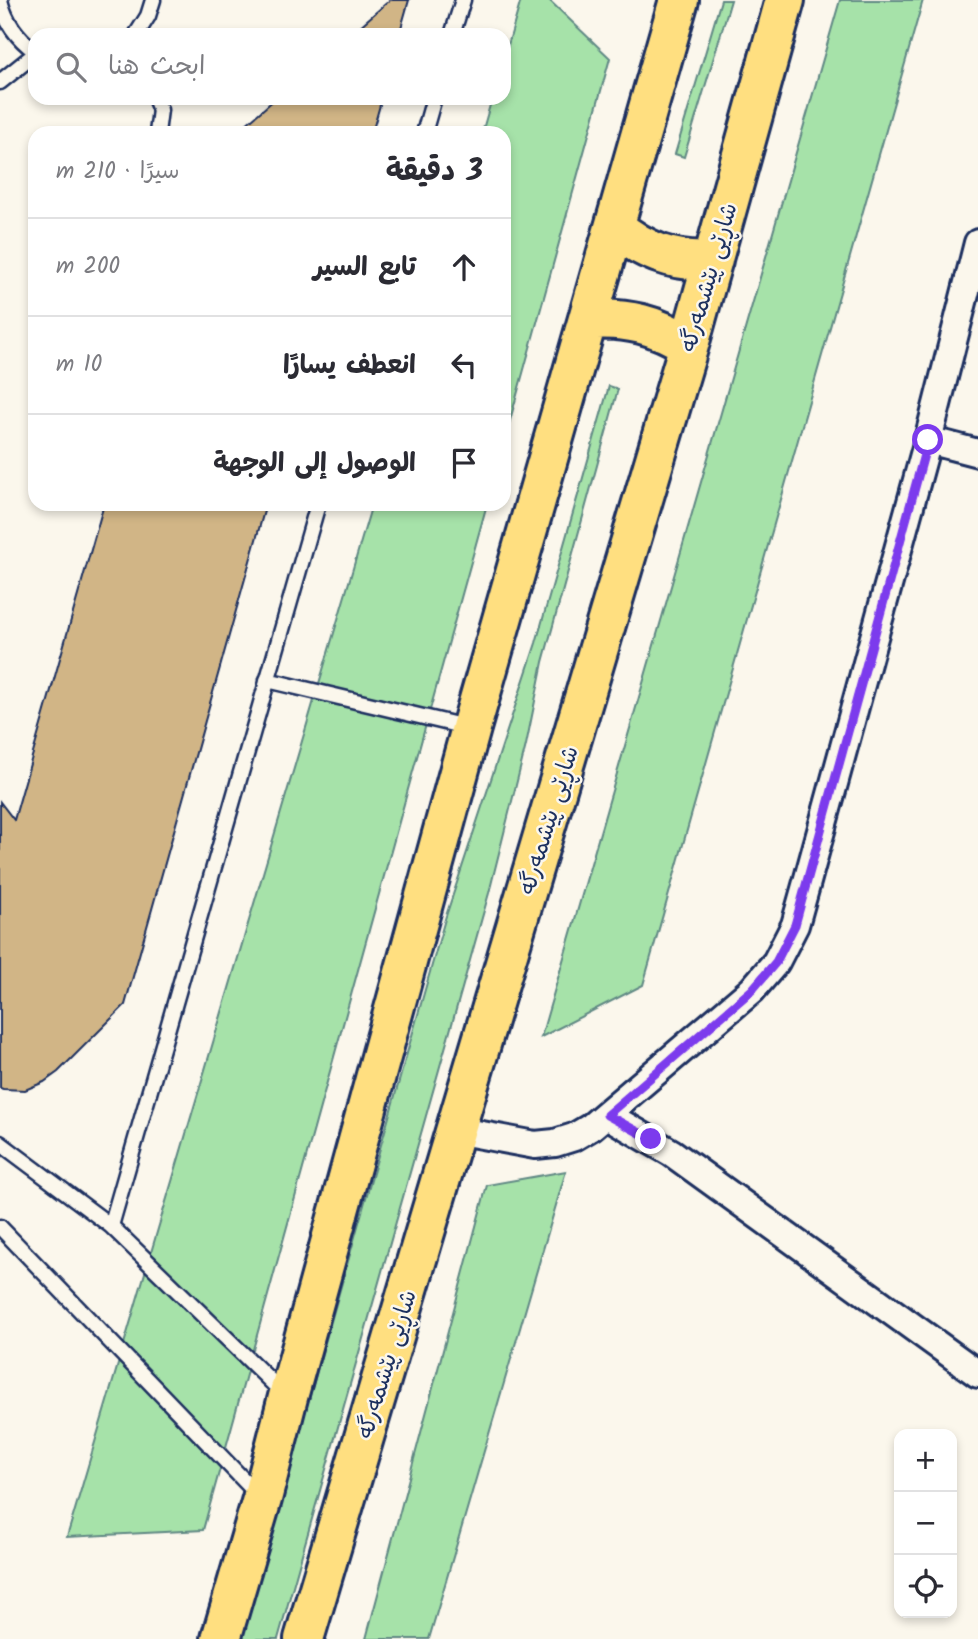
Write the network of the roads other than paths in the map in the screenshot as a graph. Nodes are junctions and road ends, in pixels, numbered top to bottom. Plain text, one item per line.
1 (153, 0) edge
2 (463, 0) edge
3 (679, 0) edge
4 (785, 0) edge
5 (1, 7) edge
6 (140, 28) edge
7 (455, 28) edge
8 (28, 45) edge
9 (28, 58) edge
10 (0, 82) edge
11 (158, 105) edge
12 (432, 105) edge
13 (158, 126) edge
14 (426, 126) edge
15 (615, 227) junction
16 (978, 243) edge
17 (713, 260) junction
18 (973, 288) edge
19 (589, 320) junction
20 (690, 345) junction
21 (928, 440) junction
22 (978, 453) edge
23 (316, 511) edge
24 (267, 680) junction
25 (471, 728) junction
26 (607, 1115) junction
27 (455, 1130) junction
28 (0, 1143) edge
29 (111, 1226) junction
30 (0, 1227) edge
31 (978, 1374) edge
32 (288, 1398) junction
33 (262, 1499) junction
34 (221, 1639) edge
35 (304, 1639) edge

1 - 6 lane
2 - 7 lane
3 - 15 highway
4 - 17 highway, شاڕێی پێشمەرگە
5 - 8 lane
9 - 10 lane
11 - 13 lane
12 - 14 lane
15 - 17 highway
15 - 19 highway
16 - 18 street
17 - 20 highway, شاڕێی پێشمەرگە
18 - 21 street
19 - 20 highway
19 - 25 highway
20 - 27 highway, شاڕێی پێشمەرگە
21 - 22 street
21 - 26 street
23 - 24 lane
24 - 25 lane
24 - 29 lane
25 - 32 highway
26 - 27 street
26 - 31 street
27 - 35 highway, شاڕێی پێشمەرگە
28 - 29 lane
29 - 32 lane
30 - 33 lane
32 - 33 highway
33 - 34 highway

